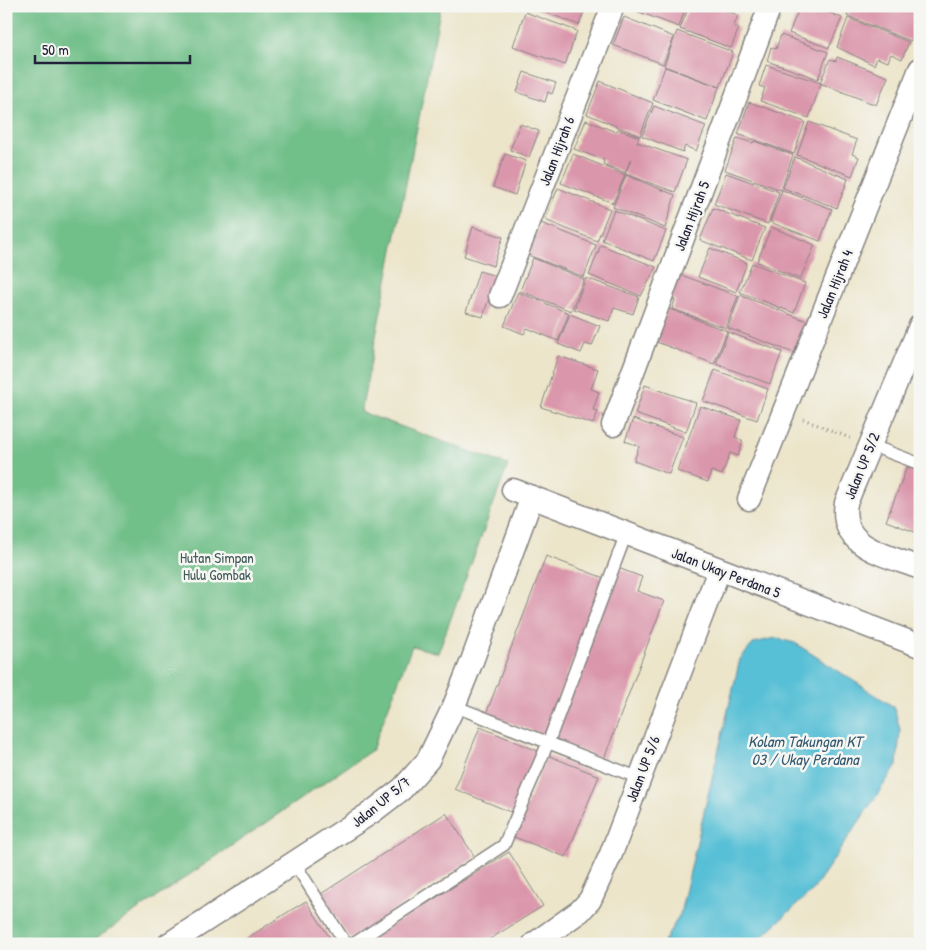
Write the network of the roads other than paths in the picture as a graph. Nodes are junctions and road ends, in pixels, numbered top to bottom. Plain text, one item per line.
1 (613, 6) edge
2 (770, 6) edge
3 (920, 69) edge
4 (500, 296) dead end
5 (920, 326) edge
6 (613, 426) dead end
7 (870, 445) junction
8 (920, 464) edge
9 (523, 494) joint
10 (749, 499) dead end
11 (626, 534) junction
12 (920, 568) edge
13 (719, 570) junction
14 (920, 646) edge
15 (454, 706) junction
16 (548, 743) junction
17 (640, 778) junction
18 (295, 864) junction
19 (169, 944) edge
20 (346, 944) edge
21 (352, 944) edge
22 (534, 944) edge

1 - 4 street, Jalan Hijrah 6
2 - 6 street, Jalan Hijrah 5
3 - 10 street, Jalan Hijrah 4
5 - 7 street, Jalan UP 5/2
7 - 8 lane
7 - 12 street, Jalan UP 5/2
9 - 11 street, Jalan Ukay Perdana 5
9 - 15 street, Jalan UP 5/7
11 - 13 street, Jalan Ukay Perdana 5
11 - 16 lane
13 - 14 street, Jalan Ukay Perdana 5
13 - 17 street, Jalan UP 5/6
15 - 16 lane
15 - 18 street, Jalan UP 5/7
16 - 17 lane
16 - 21 lane
17 - 22 street, Jalan UP 5/6
18 - 19 street, Jalan UP 5/7
18 - 20 lane

